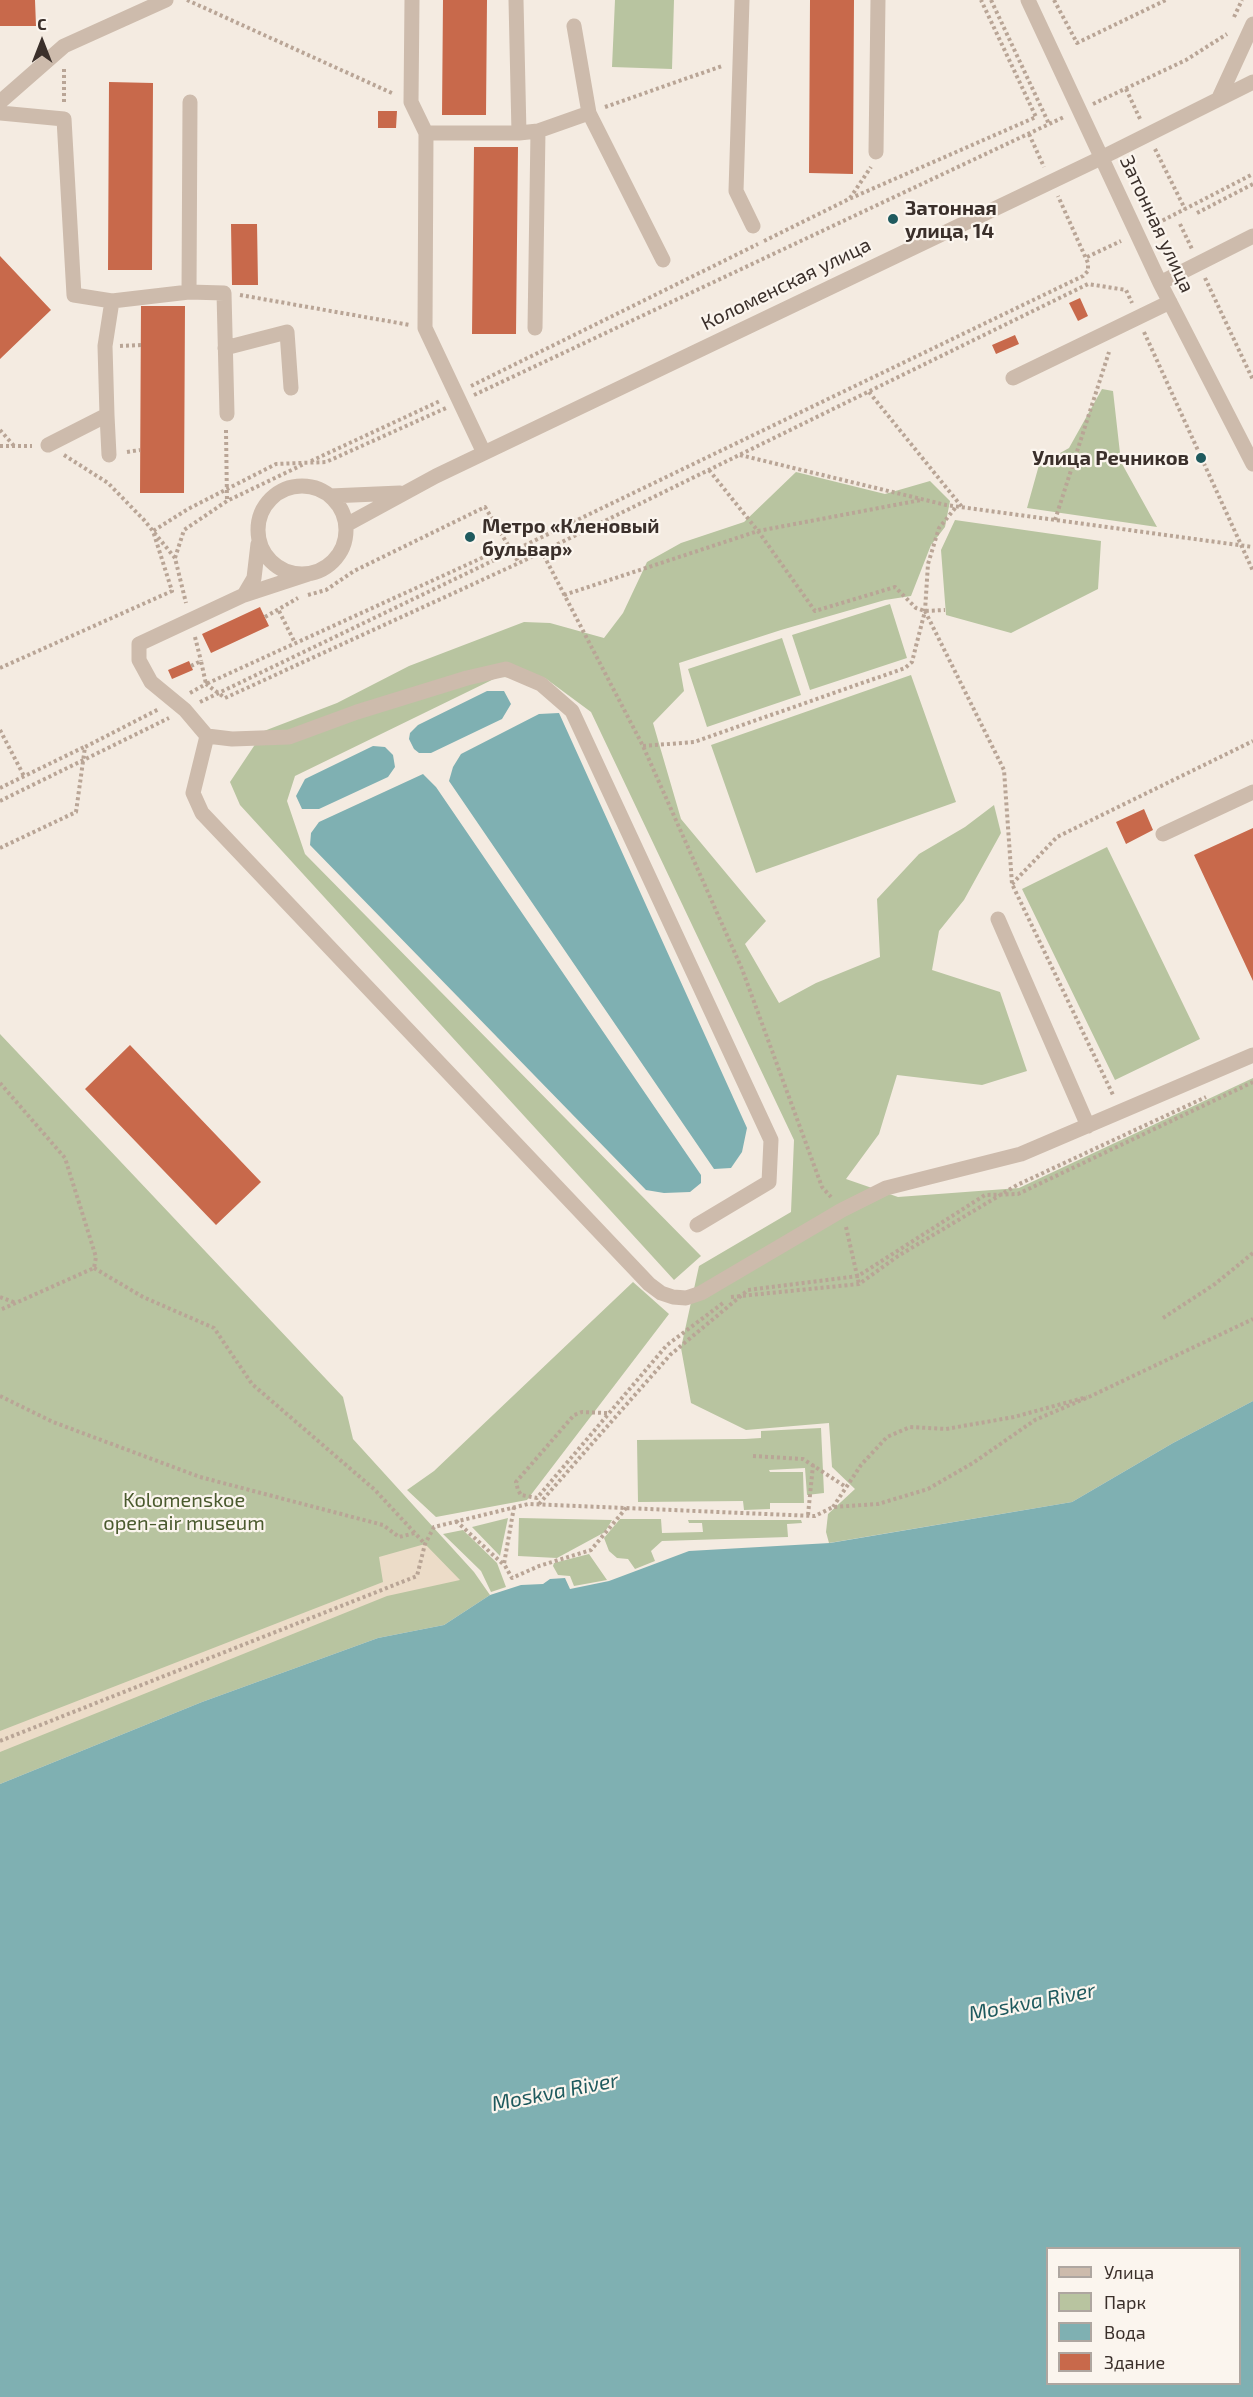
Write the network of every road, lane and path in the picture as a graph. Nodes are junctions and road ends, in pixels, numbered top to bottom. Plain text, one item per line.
1 (166, 0) edge
2 (187, 0) edge
3 (412, 0) edge
4 (516, 0) edge
5 (742, 0) edge
6 (878, 0) edge
7 (981, 0) edge
8 (991, 0) edge
9 (1028, 0) edge
10 (1054, 0) edge
11 (1166, 0) edge
12 (1253, 24) edge
13 (574, 26) dead end
14 (1245, 42) junction
15 (64, 46) junction
16 (740, 59) junction
17 (1253, 82) edge
18 (1219, 99) junction
19 (0, 102) edge
20 (190, 102) dead end
21 (411, 102) junction
22 (1093, 104) dead end
23 (0, 113) edge
24 (589, 113) junction
25 (64, 119) junction
26 (538, 131) junction
27 (426, 133) junction
28 (519, 133) junction
29 (876, 152) joint
30 (1103, 157) junction
31 (1253, 174) edge
32 (1253, 184) edge
33 (849, 199) junction
34 (1197, 213) dead end
35 (1180, 224) dead end
36 (753, 226) dead end
37 (1138, 234) junction
38 (1253, 236) edge
39 (663, 260) dead end
40 (1199, 263) junction
41 (1160, 283) junction
42 (189, 292) junction
43 (224, 293) junction
44 (112, 301) junction
45 (1170, 302) junction
46 (1138, 317) junction
47 (425, 328) junction
48 (536, 328) dead end
49 (1116, 328) junction
50 (225, 348) junction
51 (1012, 378) dead end
52 (1253, 380) edge
53 (291, 387) dead end
54 (869, 392) junction
55 (458, 398) junction
56 (227, 414) joint
57 (107, 415) junction
58 (0, 430) edge
59 (48, 445) junction
60 (0, 446) edge
61 (15, 447) junction
62 (484, 453) junction
63 (109, 455) dead end
64 (740, 455) junction
65 (306, 464) junction
66 (1253, 464) edge
67 (709, 470) junction
68 (226, 489) junction
69 (403, 493) junction
70 (330, 496) junction
71 (925, 500) junction
72 (227, 501) junction
73 (959, 507) junction
74 (1055, 520) junction
75 (345, 525) junction
76 (153, 531) junction
77 (758, 531) junction
78 (258, 541) junction
79 (1240, 545) junction
80 (508, 546) junction
81 (1253, 547) edge
82 (541, 550) junction
83 (512, 551) junction
84 (519, 563) junction
85 (1253, 571) edge
86 (308, 574) junction
87 (244, 595) junction
88 (564, 595) junction
89 (945, 610) dead end
90 (279, 611) junction
91 (925, 611) junction
92 (265, 617) dead end
93 (295, 643) junction
94 (191, 666) dead end
95 (0, 668) edge
96 (206, 684) junction
97 (219, 693) junction
98 (180, 705) junction
99 (0, 730) edge
100 (207, 736) junction
101 (1253, 741) edge
102 (643, 746) junction
103 (85, 747) junction
104 (83, 761) junction
105 (24, 776) junction
106 (0, 788) edge
107 (1253, 792) edge
108 (0, 801) edge
109 (1163, 834) dead end
110 (0, 848) edge
111 (1012, 884) junction
112 (998, 919) dead end
113 (1253, 1055) edge
114 (1253, 1082) edge
115 (0, 1083) edge
116 (1212, 1094) dead end
117 (1120, 1110) junction
118 (1088, 1126) junction
119 (1131, 1132) junction
120 (1001, 1195) junction
121 (842, 1210) junction
122 (697, 1225) dead end
123 (1253, 1253) edge
124 (94, 1268) junction
125 (858, 1276) junction
126 (859, 1284) junction
127 (739, 1296) junction
128 (0, 1297) edge
129 (17, 1304) junction
130 (0, 1310) edge
131 (1163, 1318) dead end
132 (1253, 1319) edge
133 (0, 1396) edge
134 (1091, 1396) junction
135 (607, 1413) junction
136 (753, 1456) dead end
137 (813, 1465) junction
138 (846, 1487) junction
139 (538, 1504) junction
140 (514, 1507) junction
141 (627, 1507) junction
142 (833, 1507) junction
143 (808, 1515) junction
144 (456, 1521) junction
145 (415, 1533) junction
146 (425, 1544) junction
147 (504, 1564) junction
148 (0, 1741) edge

1 - 15 street
2 - 21 path
3 - 21 street
4 - 28 street
5 - 16 street
6 - 29 street
7 - 33 path
8 - 55 path
9 - 30 street, Затонная улица
10 - 11 path
12 - 14 street
13 - 24 street
14 - 18 street
14 - 22 path
15 - 19 street
15 - 25 path
16 - 24 path
16 - 36 street
17 - 18 street, Коломенская улица
18 - 30 street, Коломенская улица
20 - 42 street
21 - 27 street
23 - 25 street
24 - 26 street
24 - 39 street
25 - 44 street
26 - 28 street
26 - 48 street
27 - 28 street
27 - 47 street
29 - 33 path
30 - 37 street, Затонная улица
30 - 62 street, Коломенская улица
31 - 37 path
32 - 34 path
33 - 55 path
35 - 40 path
37 - 41 street, Затонная улица
37 - 83 path
38 - 40 street
40 - 41 street
40 - 52 path
41 - 45 street, Затонная улица
42 - 43 street
42 - 44 street
43 - 47 path
43 - 50 street
44 - 57 street
45 - 46 street
45 - 66 street, Затонная улица
46 - 49 street
46 - 54 path
46 - 79 path
47 - 55 street
49 - 51 street
49 - 74 path
50 - 53 street
50 - 56 street
54 - 64 path
54 - 73 path
55 - 62 street
55 - 65 path
55 - 65 path
56 - 68 path
57 - 59 street
57 - 63 street
58 - 61 path
59 - 61 path
59 - 76 path
60 - 61 path
62 - 69 street, Коломенская улица
64 - 67 path
64 - 71 path
65 - 68 path
65 - 72 path
67 - 77 path
67 - 82 path
68 - 72 path
68 - 76 path
69 - 70 street, Коломенская улица
69 - 75 street, Коломенская улица
70 - 75 street
70 - 78 street, Коломенская улица
71 - 73 path
71 - 77 path
72 - 76 path
73 - 74 path
73 - 91 path
74 - 79 path
75 - 86 street
76 - 95 path
77 - 88 path
77 - 91 path
78 - 86 street
78 - 87 street, Коломенская улица
79 - 81 path
79 - 85 path
80 - 83 path
80 - 90 path
80 - 93 path
82 - 84 path
82 - 88 path
83 - 84 path
83 - 97 path
84 - 97 path
86 - 87 street
87 - 98 street
88 - 102 path
89 - 91 path
90 - 92 path
90 - 93 path
91 - 102 path
91 - 111 path
93 - 96 path
94 - 96 path
96 - 97 path
96 - 98 path
97 - 98 path
98 - 100 street
98 - 103 path
98 - 104 path
99 - 105 path
100 - 121 street
100 - 122 street
101 - 111 path
102 - 121 path
103 - 104 path
103 - 105 path
104 - 108 path
104 - 110 path
105 - 106 path
107 - 109 street
111 - 117 path
112 - 118 street
113 - 117 street
114 - 120 path
115 - 124 path
116 - 119 path
117 - 118 street
117 - 119 path
118 - 121 street
119 - 120 path
120 - 125 path
120 - 126 path
121 - 125 path
123 - 131 path
124 - 129 path
124 - 145 path
125 - 126 path
125 - 127 path
126 - 127 path
127 - 135 path
127 - 139 path
128 - 129 path
129 - 130 path
132 - 134 path
133 - 145 path
134 - 138 path
134 - 142 path
135 - 135 path
136 - 137 path
137 - 138 path
137 - 143 path
138 - 142 path
139 - 140 path
139 - 141 path
140 - 144 path
140 - 147 path
141 - 143 path
141 - 147 path
142 - 143 path
144 - 146 path
144 - 147 path
145 - 146 path
146 - 148 path

